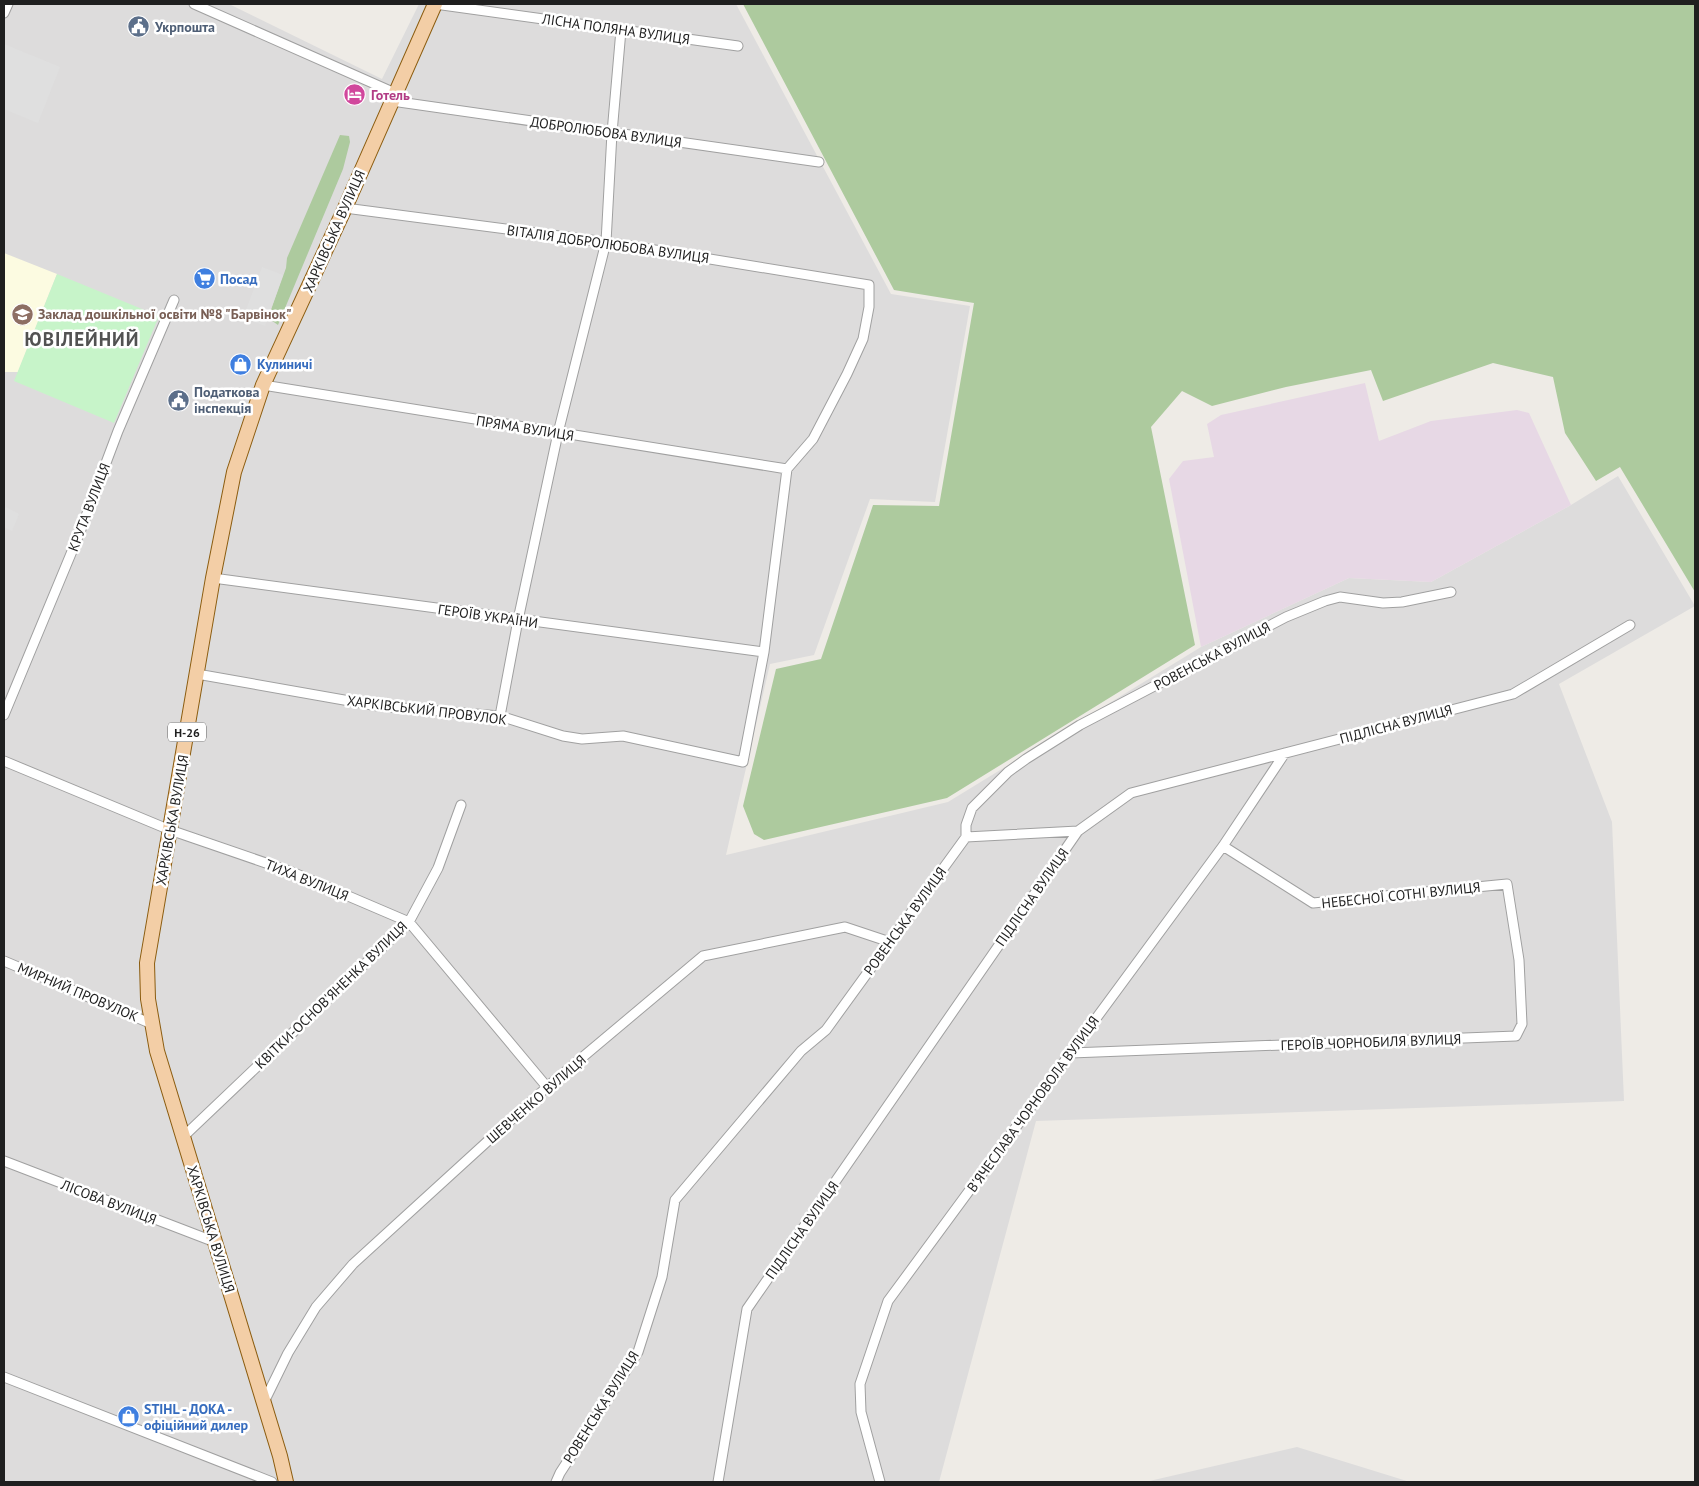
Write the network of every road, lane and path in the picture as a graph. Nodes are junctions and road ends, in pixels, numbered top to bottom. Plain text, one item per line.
1 (8, 4) edge
2 (194, 4) edge
3 (435, 4) edge
4 (4, 13) edge
5 (621, 30) junction
6 (738, 46) dead end
7 (393, 97) junction
8 (612, 133) junction
9 (820, 162) dead end
10 (345, 208) junction
11 (606, 242) junction
12 (174, 300) dead end
13 (263, 385) junction
14 (558, 433) junction
15 (787, 469) junction
16 (213, 578) junction
17 (1451, 592) dead end
18 (518, 620) junction
19 (1630, 625) dead end
20 (764, 652) junction
21 (197, 674) junction
22 (4, 715) edge
23 (500, 716) junction
24 (1285, 753) junction
25 (4, 761) edge
26 (461, 805) dead end
27 (170, 830) junction
28 (1078, 831) junction
29 (966, 837) junction
30 (1223, 846) junction
31 (1506, 884) joint
32 (409, 922) junction
33 (890, 942) junction
34 (4, 961) edge
35 (152, 1024) junction
36 (1071, 1053) junction
37 (547, 1087) junction
38 (183, 1137) junction
39 (4, 1161) edge
40 (215, 1242) junction
41 (4, 1377) edge
42 (264, 1402) junction
43 (272, 1482) edge
44 (286, 1482) edge
45 (556, 1482) edge
46 (718, 1482) edge
47 (880, 1482) edge

1 - 4 street
2 - 7 street, ДОБРОЛЮБОВА ВУЛИЦЯ
3 - 5 street, ЛІСНА ПОЛЯНА ВУЛИЦЯ
3 - 7 main road, ХАРКІВСЬКА ВУЛИЦЯ / Н-26
5 - 6 street, ЛІСНА ПОЛЯНА ВУЛИЦЯ
5 - 8 street
7 - 8 street, ДОБРОЛЮБОВА ВУЛИЦЯ
7 - 10 main road, ХАРКІВСЬКА ВУЛИЦЯ / Н-26
8 - 9 street, ДОБРОЛЮБОВА ВУЛИЦЯ
8 - 11 street
10 - 11 street, ВІТАЛІЯ ДОБРОЛЮБОВА ВУЛИЦЯ
10 - 13 main road, ХАРКІВСЬКА ВУЛИЦЯ / Н-26
11 - 14 street
11 - 15 street, ВІТАЛІЯ ДОБРОЛЮБОВА ВУЛИЦЯ
12 - 22 street, КРУТА ВУЛИЦЯ
13 - 14 street, ПРЯМА ВУЛИЦЯ
13 - 16 main road, ХАРКІВСЬКА ВУЛИЦЯ / Н-26
14 - 15 street, ПРЯМА ВУЛИЦЯ
14 - 18 street
15 - 20 street
16 - 18 street, ГЕРОЇВ УКРАЇНИ
16 - 21 main road, ХАРКІВСЬКА ВУЛИЦЯ / Н-26
17 - 29 street, РОВЕНСЬКА ВУЛИЦЯ
18 - 20 street, ГЕРОЇВ УКРАЇНИ
18 - 23 street
19 - 24 street, ПІДЛІСНА ВУЛИЦЯ
20 - 23 street, ХАРКІВСЬКИЙ ПРОВУЛОК
21 - 23 street, ХАРКІВСЬКИЙ ПРОВУЛОК
21 - 27 main road, ХАРКІВСЬКА ВУЛИЦЯ / Н-26
24 - 28 street, ПІДЛІСНА ВУЛИЦЯ
24 - 30 street, В'ЯЧЕСЛАВА ЧОРНОВОЛА ВУЛИЦЯ
25 - 27 street, ТИХА ВУЛИЦЯ
26 - 32 street, КВІТКИ-ОСНОВ'ЯНЕНКА ВУЛИЦЯ
27 - 32 street, ТИХА ВУЛИЦЯ
27 - 35 main road, ХАРКІВСЬКА ВУЛИЦЯ / Н-26
28 - 29 street
28 - 46 street, ПІДЛІСНА ВУЛИЦЯ
29 - 33 street, РОВЕНСЬКА ВУЛИЦЯ
30 - 31 street, НЕБЕСНОЇ СОТНІ ВУЛИЦЯ
30 - 36 street, В'ЯЧЕСЛАВА ЧОРНОВОЛА ВУЛИЦЯ
31 - 36 street, ГЕРОЇВ ЧОРНОБИЛЯ ВУЛИЦЯ
32 - 37 street, ТИХА ВУЛИЦЯ
32 - 38 street, КВІТКИ-ОСНОВ'ЯНЕНКА ВУЛИЦЯ
33 - 37 street, ШЕВЧЕНКО ВУЛИЦЯ
33 - 45 street, РОВЕНСЬКА ВУЛИЦЯ
34 - 35 street, МИРНИЙ ПРОВУЛОК
35 - 38 main road, ХАРКІВСЬКА ВУЛИЦЯ / Н-26
36 - 47 street, В'ЯЧЕСЛАВА ЧОРНОВОЛА ВУЛИЦЯ
37 - 42 street, ШЕВЧЕНКО ВУЛИЦЯ
38 - 40 main road, ХАРКІВСЬКА ВУЛИЦЯ / Н-26
39 - 40 street, ЛІСОВА ВУЛИЦЯ
40 - 42 main road, ХАРКІВСЬКА ВУЛИЦЯ / Н-26
41 - 43 street
42 - 44 main road, ХАРКІВСЬКА ВУЛИЦЯ / Н-26

